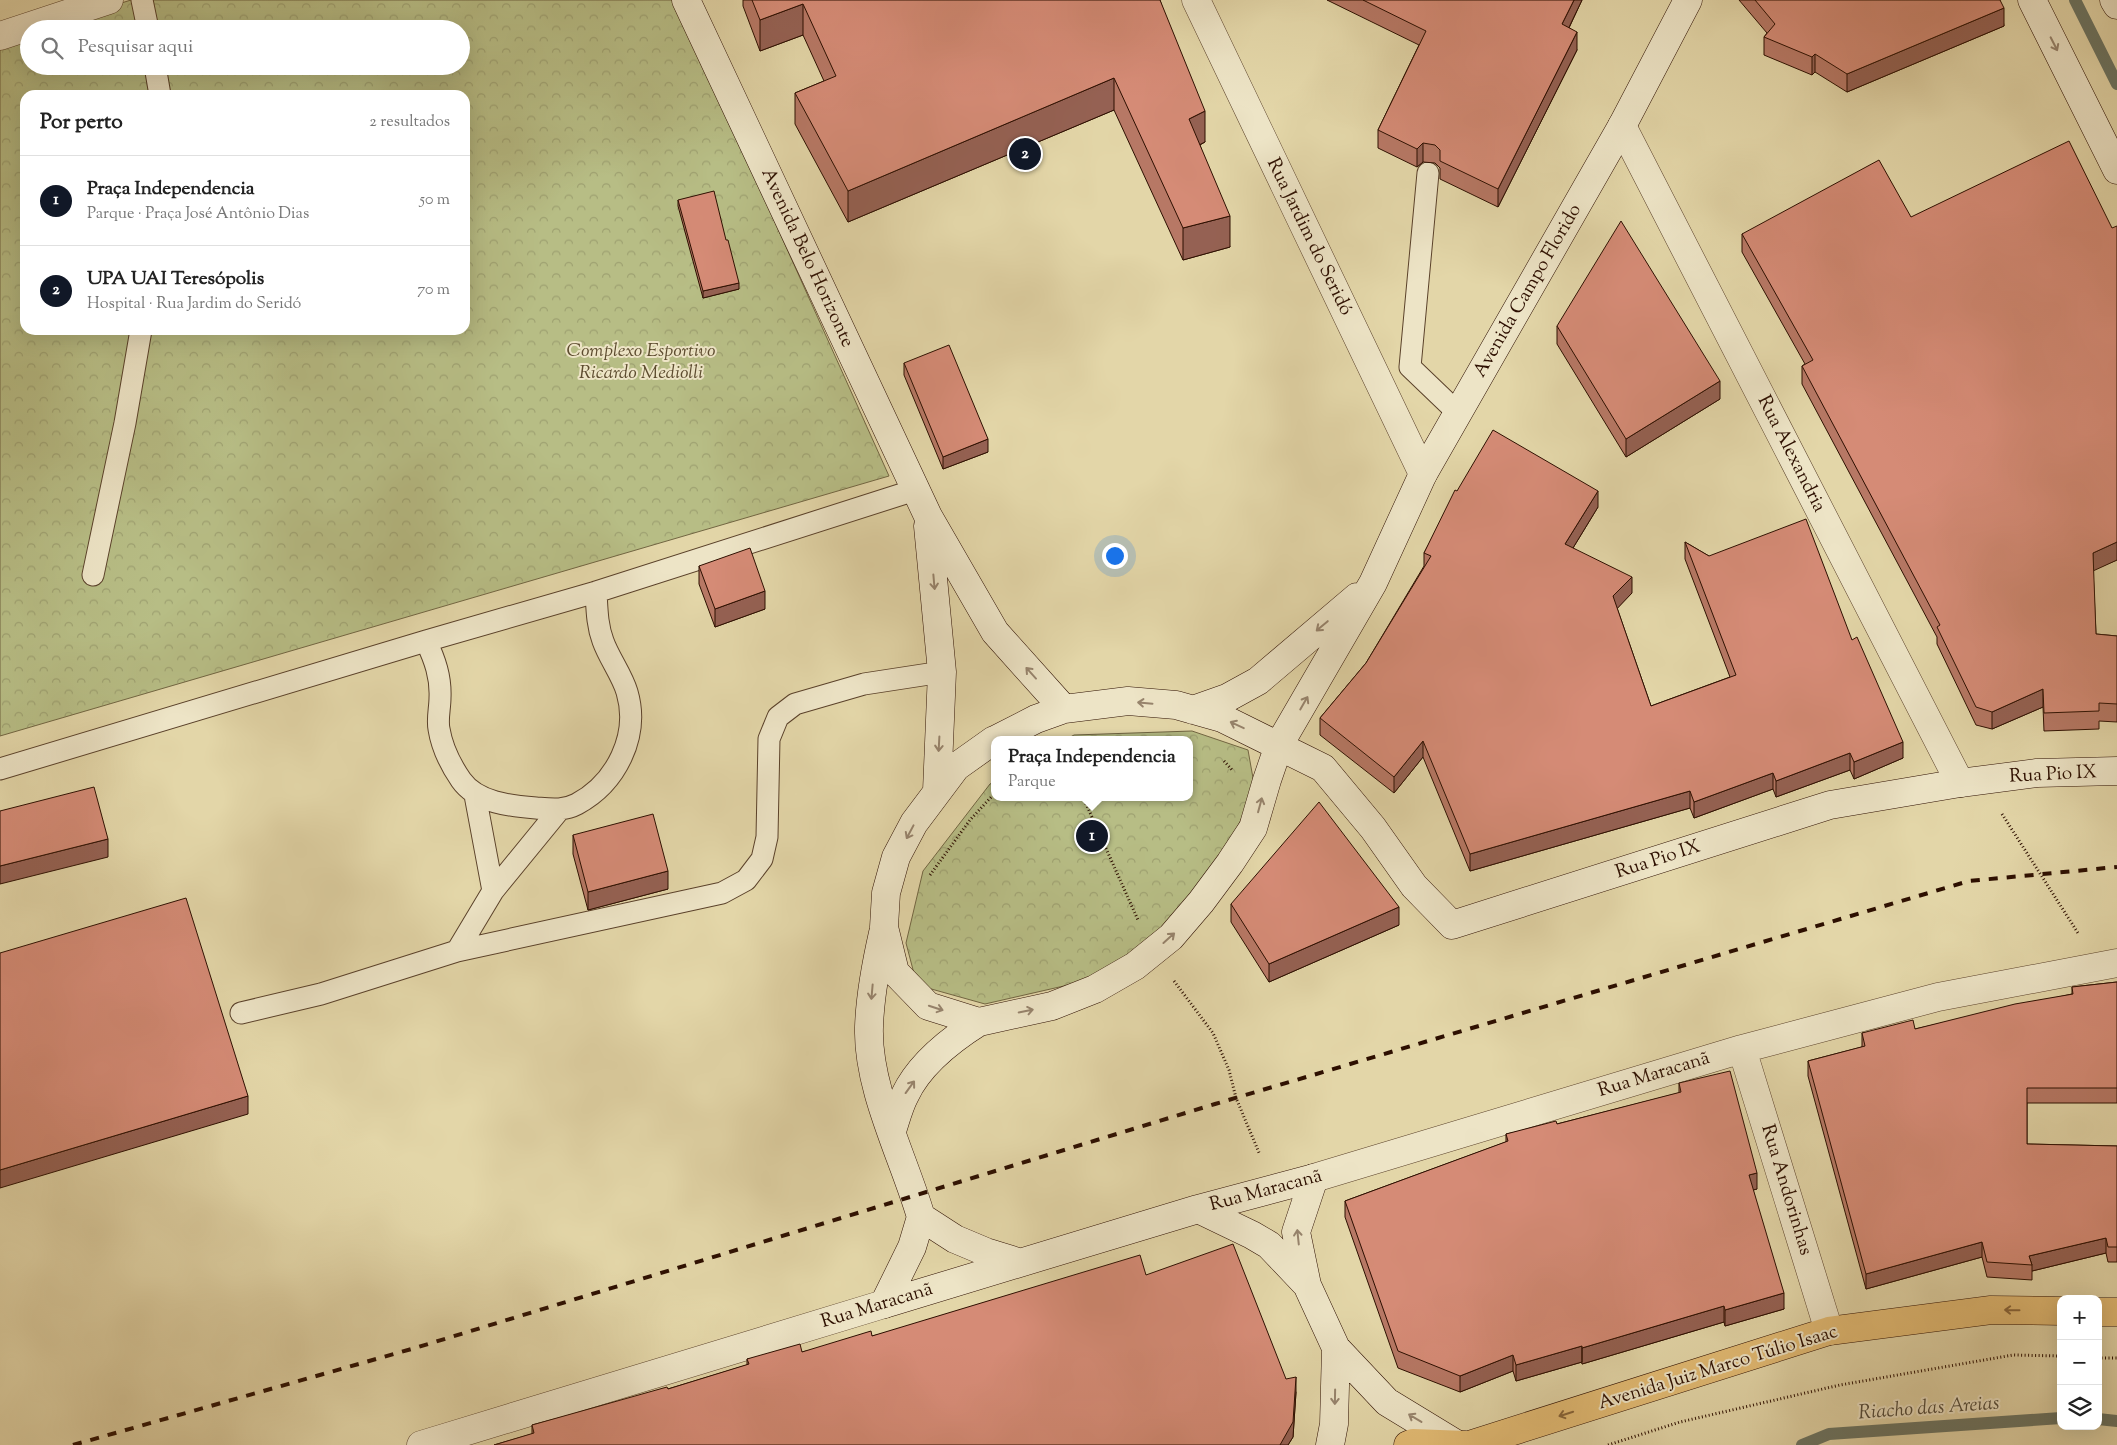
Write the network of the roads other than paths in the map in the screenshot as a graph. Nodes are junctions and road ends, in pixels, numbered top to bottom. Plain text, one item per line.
1 (109, 0) edge
2 (142, 0) edge
3 (686, 0) edge
4 (1196, 0) edge
5 (1688, 0) edge
6 (2032, 0) edge
7 (2114, 0) edge
8 (2117, 5) edge
9 (48, 20) edge
10 (146, 20) edge
11 (20, 29) edge
12 (0, 36) edge
13 (157, 75) edge
14 (159, 90) edge
15 (1622, 126) junction
16 (2117, 170) edge
17 (1428, 172) edge
18 (140, 335) edge
19 (1458, 413) junction
20 (1423, 474) junction
21 (915, 490) junction
22 (928, 516) junction
23 (93, 575) dead end
24 (1373, 583) junction
25 (596, 592) junction
26 (426, 640) junction
27 (942, 672) junction
28 (1064, 709) junction
29 (1193, 710) junction
30 (1002, 736) edge
31 (991, 743) edge
32 (1279, 745) junction
33 (0, 769) edge
34 (2117, 771) edge
35 (1970, 782) junction
36 (937, 791) junction
37 (475, 795) junction
38 (560, 809) junction
39 (494, 891) junction
40 (884, 927) junction
41 (457, 951) junction
42 (2117, 962) edge
43 (241, 1013) dead end
44 (979, 1022) junction
45 (1742, 1048) junction
46 (892, 1131) junction
47 (1314, 1178) junction
48 (1198, 1209) junction
49 (921, 1217) junction
50 (1018, 1262) junction
51 (1307, 1285) junction
52 (884, 1304) junction
53 (2057, 1311) edge
54 (2102, 1312) edge
55 (2117, 1312) edge
56 (1830, 1330) junction
57 (1336, 1348) junction
58 (431, 1444) edge
59 (1330, 1445) edge
60 (1408, 1445) edge
61 (1464, 1445) edge

1 - 9 street
2 - 10 lane
3 - 21 street, Avenida Belo Horizonte
4 - 20 street, Rua Jardim do Seridó
5 - 15 street, Avenida Campo Florido
6 -> 16 street
7 - 8 street
11 - 12 street
13 - 14 lane
15 - 19 street, Avenida Campo Florido
15 - 35 street, Rua Alexandria
17 - 19 lane
18 - 23 lane
19 - 20 street, Avenida Campo Florido
20 - 24 street, Avenida Campo Florido
21 - 22 street, Avenida Belo Horizonte
21 - 25 lane
22 -> 27 street
28 -> 22 street, Avenida Belo Horizonte
24 -> 29 street
32 -> 24 street, Avenida Campo Florido
25 - 26 lane
25 - 38 lane
26 - 33 lane
26 - 37 lane
27 -> 36 street
27 - 41 lane
29 -> 28 street
28 - 30 street
32 -> 29 street
31 - 36 street
32 - 35 street, Rua Pio IX
44 -> 32 street, Avenida Campo Florido
34 - 35 street, Rua Pio IX
36 -> 40 street
37 - 38 lane
37 - 39 lane
38 - 39 lane
39 - 41 lane
40 -> 44 street
40 -> 46 street
41 - 43 lane
42 - 45 street, Rua Maracanã
46 -> 44 street
45 - 47 street, Rua Maracanã
45 - 56 street, Rua Andorinhas
46 - 49 street
47 - 48 street, Rua Maracanã
51 -> 47 street
48 - 50 street, Rua Maracanã
48 - 51 street
49 - 50 street
49 - 52 street
50 - 52 street, Rua Maracanã
51 - 57 street
52 - 58 street, Rua Maracanã
53 -> 56 main road, Avenida Juiz Marco Túlio Isaac
54 - 55 main road
56 -> 61 main road, Avenida Juiz Marco Túlio Isaac
57 -> 59 street
61 -> 57 street
60 - 61 main road, Avenida Juiz Marco Túlio Isaac

